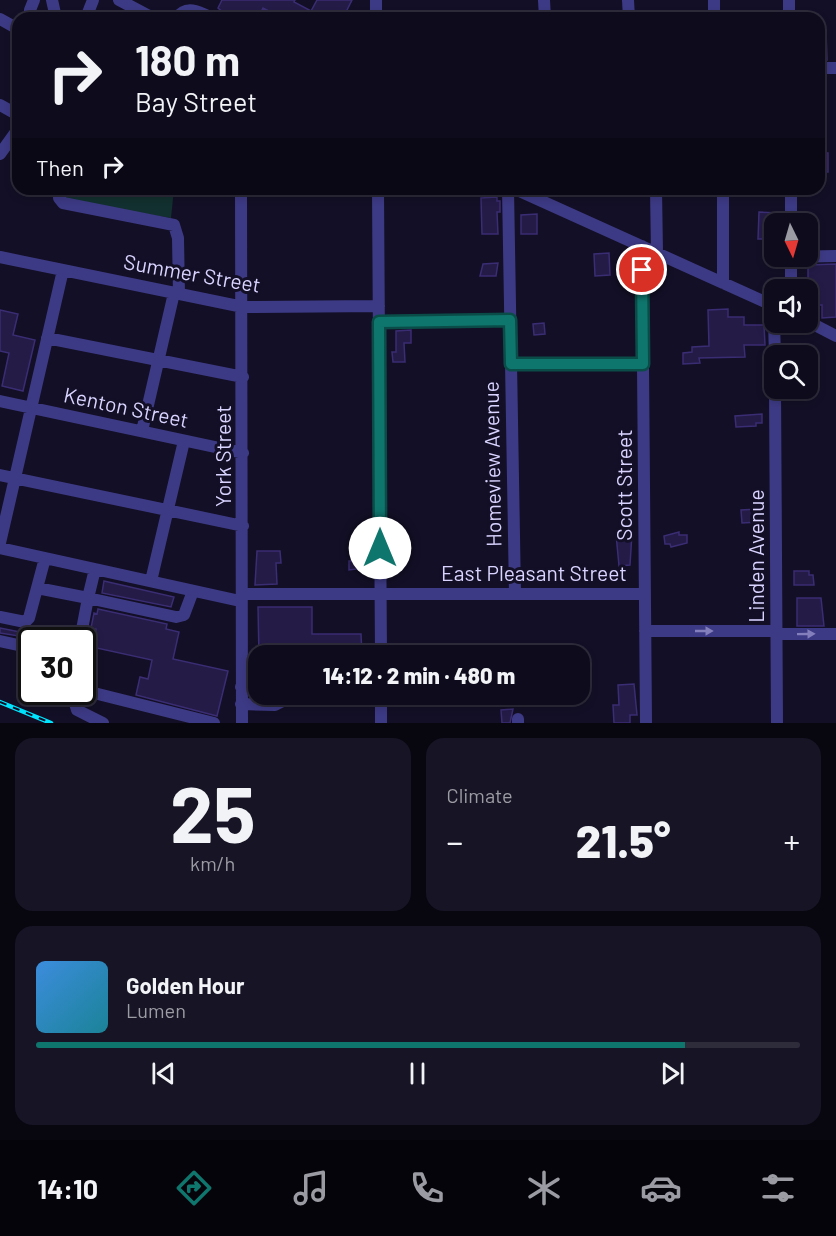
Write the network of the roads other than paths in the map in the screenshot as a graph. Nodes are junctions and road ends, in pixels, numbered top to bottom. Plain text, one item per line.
1 (119, 0) edge
2 (142, 12) edge
3 (186, 12) edge
4 (202, 12) edge
5 (12, 137) edge
6 (0, 154) edge
7 (59, 195) edge
8 (241, 195) edge
9 (378, 195) edge
10 (508, 195) edge
11 (528, 195) edge
12 (656, 195) edge
13 (723, 195) edge
14 (791, 195) edge
15 (791, 213) edge
16 (642, 246) junction
17 (657, 253) junction
18 (818, 256) edge
19 (836, 256) edge
20 (0, 257) edge
21 (63, 270) junction
22 (723, 283) junction
23 (176, 293) junction
24 (764, 301) edge
25 (379, 306) junction
26 (243, 307) junction
27 (510, 320) junction
28 (379, 322) junction
29 (818, 327) edge
30 (836, 336) edge
31 (47, 338) junction
32 (158, 361) junction
33 (511, 364) junction
34 (643, 364) junction
35 (243, 377) junction
36 (775, 399) edge
37 (0, 400) edge
38 (31, 407) junction
39 (142, 431) junction
40 (184, 441) junction
41 (243, 453) junction
42 (0, 475) edge
43 (15, 478) junction
44 (168, 511) junction
45 (243, 526) junction
46 (0, 543) edge
47 (0, 548) edge
48 (45, 558) junction
49 (95, 569) junction
50 (151, 581) junction
51 (37, 588) junction
52 (193, 591) junction
53 (381, 593) junction
54 (514, 594) junction
55 (645, 594) junction
56 (241, 597) junction
57 (88, 598) junction
58 (0, 617) edge
59 (82, 627) edge
60 (645, 632) junction
61 (777, 633) junction
62 (836, 634) edge
63 (0, 641) edge
64 (18, 645) edge
65 (381, 645) edge
66 (241, 687) junction
67 (248, 687) edge
68 (96, 694) edge
69 (242, 704) junction
70 (248, 704) edge
71 (76, 705) edge
72 (381, 705) edge
73 (103, 723) edge
74 (214, 723) edge
75 (242, 723) edge
76 (381, 723) edge
77 (646, 723) edge
78 (777, 723) edge

1 - 2 street
3 - 4 street
5 - 6 street
7 - 23 street
8 - 26 street, York Street
9 - 25 street
10 - 27 street, Homeview Avenue
11 - 16 street
12 - 17 street
13 - 22 street
14 - 15 street
16 - 17 street
16 - 34 street, Scott Street
17 - 22 street
18 - 19 street
20 - 21 street, Summer Street
21 - 23 street, Summer Street
21 - 31 street
22 - 24 street
23 - 26 street, Summer Street
23 - 32 street
25 - 26 street, Summer Street
25 - 28 street
26 - 35 street, York Street
27 - 28 street
27 - 33 street, Homeview Avenue
28 - 53 street
29 - 30 street
31 - 32 street
31 - 38 street
32 - 35 street
32 - 39 street
33 - 34 street
33 - 54 street, Homeview Avenue
34 - 55 street, Scott Street
35 - 41 street, York Street
36 - 61 street, Linden Avenue
37 - 38 street, Kenton Street
38 - 39 street, Kenton Street
38 - 43 street
39 - 40 street, Kenton Street
40 - 41 street, Kenton Street
40 - 44 street
41 - 45 street, York Street
42 - 43 street
43 - 44 street
43 - 46 street
44 - 45 street
44 - 50 street
45 - 56 street, York Street
47 - 48 street, East Pleasant Street
48 - 49 street, East Pleasant Street
48 - 51 street
49 - 50 street, East Pleasant Street
49 - 57 street
50 - 52 street, East Pleasant Street
51 - 57 street
51 - 58 street
52 - 56 street, East Pleasant Street
52 - 57 street
53 - 54 street, East Pleasant Street
53 - 56 street, East Pleasant Street
53 - 65 street
54 - 55 street, East Pleasant Street
55 - 60 street, Scott Street
56 - 66 street, York Street
57 - 59 street
60 -> 61 street
60 - 77 street, Scott Street
61 -> 62 street
61 - 78 street, Linden Avenue
63 - 64 street
66 - 67 street
66 - 69 street, York Street
68 - 74 street
69 - 70 street
69 - 75 street, York Street
71 - 73 street
72 - 76 street

